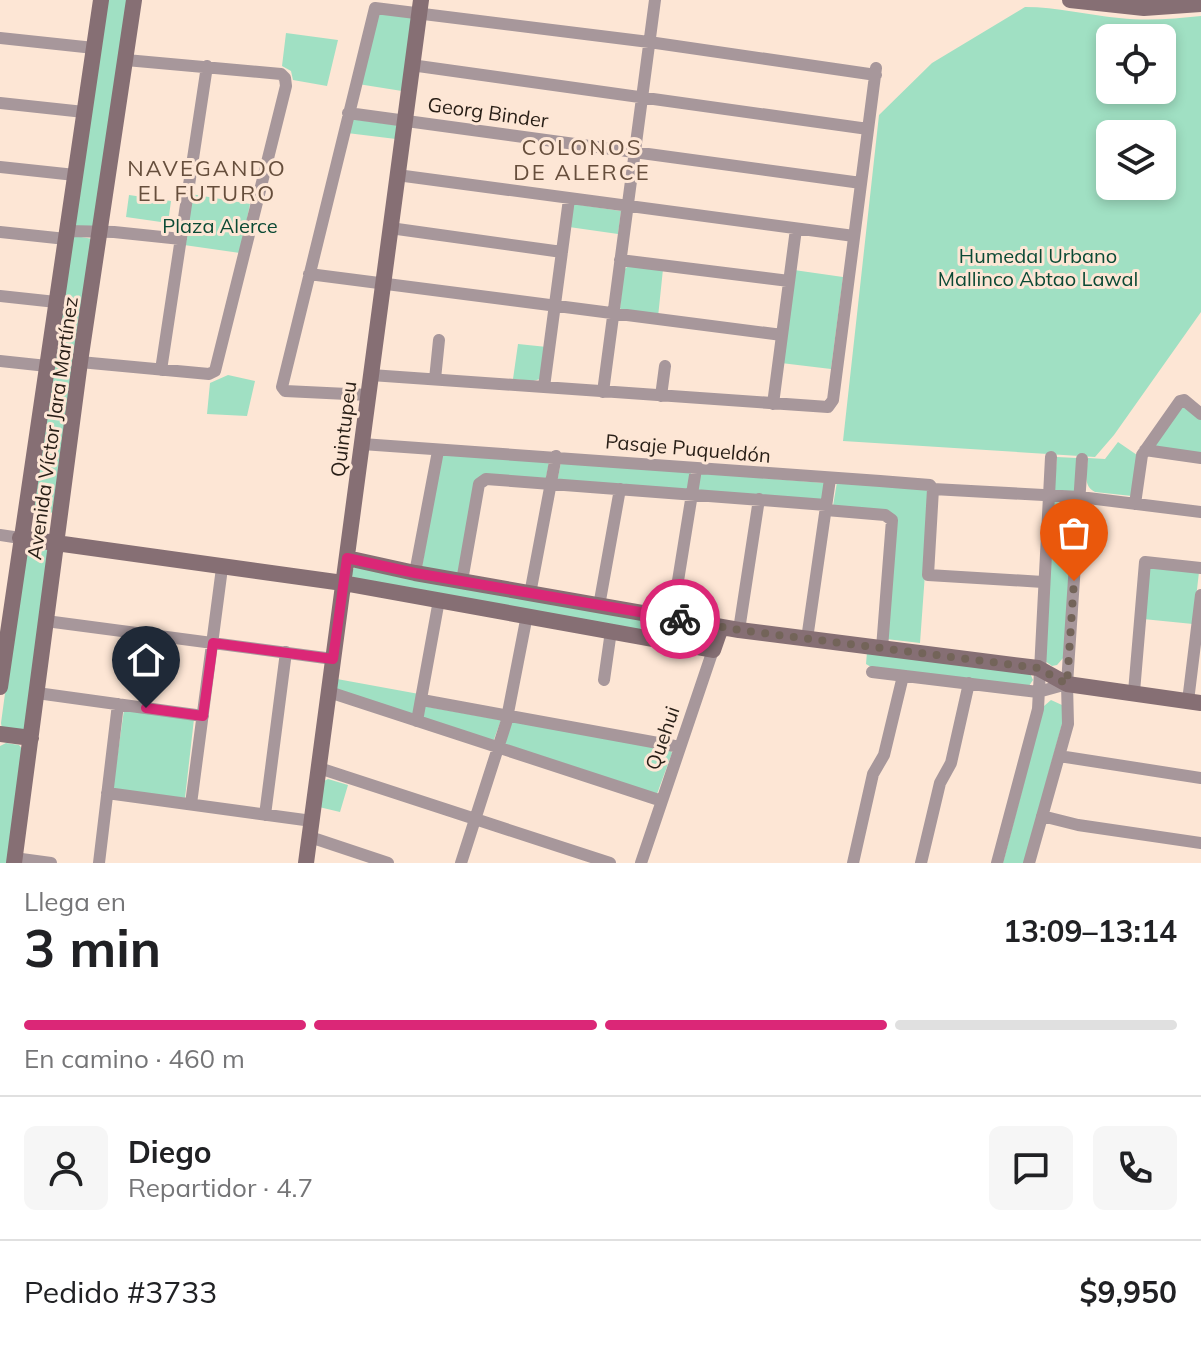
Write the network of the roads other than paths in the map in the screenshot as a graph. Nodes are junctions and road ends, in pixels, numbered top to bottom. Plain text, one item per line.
1 (101, 0) edge
2 (134, 0) edge
3 (655, 0) edge
4 (1070, 0) edge
5 (1201, 4) edge
6 (420, 6) edge
7 (0, 38) edge
8 (649, 42) junction
9 (94, 48) junction
10 (126, 60) junction
11 (411, 65) junction
12 (207, 66) junction
13 (642, 96) junction
14 (0, 103) edge
15 (84, 112) junction
16 (348, 113) junction
17 (404, 121) junction
18 (868, 129) junction
19 (635, 151) junction
20 (0, 167) edge
21 (75, 175) junction
22 (397, 175) junction
23 (861, 183) junction
24 (569, 199) junction
25 (628, 207) junction
26 (390, 228) junction
27 (796, 229) junction
28 (0, 232) edge
29 (99, 232) junction
30 (66, 235) junction
31 (854, 236) junction
32 (181, 239) junction
33 (562, 252) junction
34 (620, 260) junction
35 (309, 274) junction
36 (789, 281) junction
37 (382, 285) junction
38 (0, 296) edge
39 (56, 302) junction
40 (555, 306) junction
41 (613, 314) junction
42 (782, 335) junction
43 (439, 340) dead end
44 (0, 361) edge
45 (80, 362) junction
46 (47, 366) junction
47 (665, 366) dead end
48 (161, 370) junction
49 (371, 375) junction
50 (435, 379) junction
51 (544, 387) junction
52 (603, 392) junction
53 (368, 395) junction
54 (661, 396) junction
55 (773, 404) junction
56 (1201, 414) edge
57 (362, 444) junction
58 (1145, 450) junction
59 (438, 451) junction
60 (556, 456) junction
61 (1051, 457) dead end
62 (1201, 458) edge
63 (1082, 459) dead end
64 (696, 469) junction
65 (830, 479) junction
66 (551, 484) junction
67 (620, 489) junction
68 (933, 489) junction
69 (692, 494) junction
70 (1048, 496) junction
71 (1080, 497) junction
72 (759, 499) junction
73 (1135, 504) junction
74 (826, 508) junction
75 (1201, 512) edge
76 (0, 535) edge
77 (20, 538) junction
78 (57, 543) junction
79 (347, 558) junction
80 (222, 568) junction
81 (1201, 568) edge
82 (415, 573) junction
83 (462, 581) junction
84 (1043, 582) junction
85 (343, 583) junction
86 (530, 594) junction
87 (1201, 595) edge
88 (439, 600) junction
89 (599, 606) junction
90 (527, 615) junction
91 (672, 618) junction
92 (46, 621) junction
93 (721, 627) junction
94 (739, 630) junction
95 (611, 631) junction
96 (807, 639) junction
97 (213, 643) junction
98 (882, 648) junction
99 (713, 650) junction
100 (286, 652) junction
101 (333, 659) junction
102 (1038, 668) junction
103 (872, 672) dead end
104 (903, 676) junction
105 (604, 680) dead end
106 (969, 683) junction
107 (1067, 684) junction
108 (0, 687) edge
109 (329, 692) junction
110 (1038, 692) junction
111 (1134, 692) junction
112 (37, 693) junction
113 (422, 700) junction
114 (1195, 702) edge
115 (118, 704) junction
116 (508, 715) junction
117 (203, 716) junction
118 (417, 721) junction
119 (0, 734) edge
120 (31, 738) junction
121 (498, 747) junction
122 (680, 747) junction
123 (1059, 756) junction
124 (319, 768) junction
125 (1201, 778) edge
126 (107, 793) junction
127 (662, 801) junction
128 (191, 804) junction
129 (265, 815) junction
130 (1042, 816) junction
131 (476, 820) junction
132 (311, 829) junction
133 (1201, 843) edge
134 (14, 861) edge
135 (51, 863) edge
136 (99, 863) edge
137 (306, 863) edge
138 (388, 863) edge
139 (461, 863) edge
140 (610, 863) edge
141 (641, 863) edge
142 (853, 863) edge
143 (921, 863) edge
144 (997, 863) edge
145 (1029, 863) edge

1 - 9 street, Avenida Víctor Jara Martínez
2 - 10 street, Avenida Víctor Jara Martínez
3 - 8 street
4 - 5 street
6 - 8 street
6 - 11 street, Quintupeu
6 - 16 street
7 - 9 street
8 - 13 street
8 - 18 street
9 - 15 street, Avenida Víctor Jara Martínez
10 - 12 street
10 - 29 street, Avenida Víctor Jara Martínez
11 - 13 street
11 - 17 street, Quintupeu
12 - 32 street
12 - 48 street
13 - 18 street
13 - 19 street
14 - 15 street
15 - 21 street, Avenida Víctor Jara Martínez
16 - 17 street, Georg Binder
16 - 35 street
17 - 19 street, Georg Binder
17 - 22 street, Quintupeu
18 - 23 street
19 - 23 street, Georg Binder
19 - 25 street
20 - 21 street
21 - 30 street, Avenida Víctor Jara Martínez
22 - 24 street
22 - 26 street, Quintupeu
23 - 31 street
24 - 25 street
24 - 33 street
25 - 27 street
25 - 34 street
26 - 33 street
26 - 37 street, Quintupeu
27 - 31 street
27 - 36 street
28 - 30 street
29 - 30 street
29 - 32 street
29 - 45 street, Avenida Víctor Jara Martínez
30 - 39 street, Avenida Víctor Jara Martínez
31 - 55 street
32 - 48 street
33 - 40 street
34 - 36 street
34 - 41 street
35 - 37 street
35 - 53 street
36 - 42 street
37 - 40 street
37 - 49 street, Quintupeu
38 - 39 street
39 - 46 street, Avenida Víctor Jara Martínez
40 - 41 street
40 - 51 street
41 - 42 street
41 - 52 street
42 - 55 street
43 - 50 street
44 - 46 street
45 - 48 street
45 - 78 street, Avenida Víctor Jara Martínez
46 - 77 street, Avenida Víctor Jara Martínez
47 - 54 street
49 - 50 street
49 - 53 street, Quintupeu
50 - 51 street
51 - 52 street
52 - 54 street
53 - 57 street, Quintupeu
54 - 55 street
56 - 58 street
57 - 59 street, Pasaje Puqueldón
57 - 79 street, Quintupeu
58 - 62 street
58 - 73 street
59 - 60 street, Pasaje Puqueldón
59 - 82 street
60 - 64 street, Pasaje Puqueldón
60 - 66 street
61 - 70 street
63 - 71 street
64 - 65 street, Pasaje Puqueldón
64 - 69 street
65 - 68 street, Pasaje Puqueldón
65 - 74 street
66 - 67 street
66 - 83 street
66 - 86 street
67 - 69 street
67 - 89 street
68 - 70 street, Pasaje Puqueldón
68 - 84 street
69 - 72 street
69 - 91 street
70 - 71 street, Pasaje Puqueldón
70 - 84 street
71 - 73 street, Pasaje Puqueldón
71 - 107 street
72 - 74 street
72 - 94 street
73 - 75 street, Pasaje Puqueldón
74 - 96 street
74 - 98 street
76 - 77 street
77 - 78 street
77 - 108 street, Avenida Víctor Jara Martínez
78 - 80 street
78 - 92 street, Avenida Víctor Jara Martínez
79 - 82 street
79 - 85 street, Quintupeu
80 - 85 street
80 - 97 street
81 - 111 street
82 - 83 street
83 - 86 street
84 - 102 street
85 - 88 street
85 - 101 street, Quintupeu
86 - 89 street
87 - 114 street
88 - 90 street
88 - 113 street
89 - 91 street
90 - 95 street
90 - 116 street
91 - 93 street
92 - 97 street
92 - 112 street, Avenida Víctor Jara Martínez
93 - 94 street
93 - 99 street, Quehui
94 - 96 street
95 - 99 street
95 - 105 street
96 - 98 street
97 - 100 street
97 - 117 street
98 - 102 street
99 - 122 street, Quehui
100 - 101 street
100 - 129 street
101 - 109 street, Quintupeu
102 - 107 street
102 - 110 street
103 - 104 street
104 - 106 street
104 - 142 street
106 - 110 street
106 - 143 street
107 - 110 street
107 - 111 street
107 - 123 street
109 - 118 street
109 - 124 street, Quintupeu
110 - 144 street
111 - 114 street
112 - 115 street
112 - 120 street, Avenida Víctor Jara Martínez
113 - 116 street
113 - 118 street
115 - 117 street
115 - 126 street
116 - 121 street
116 - 122 street
117 - 128 street
118 - 121 street
119 - 120 street
120 - 134 street, Avenida Víctor Jara Martínez
121 - 127 street
121 - 131 street
122 - 127 street, Quehui
123 - 125 street
123 - 130 street
124 - 131 street
124 - 132 street, Quintupeu
126 - 128 street
126 - 136 street
127 - 141 street, Quehui
128 - 129 street
129 - 132 street
130 - 133 street
130 - 145 street
131 - 139 street
131 - 140 street
132 - 137 street, Quintupeu
132 - 138 street
134 - 135 street

